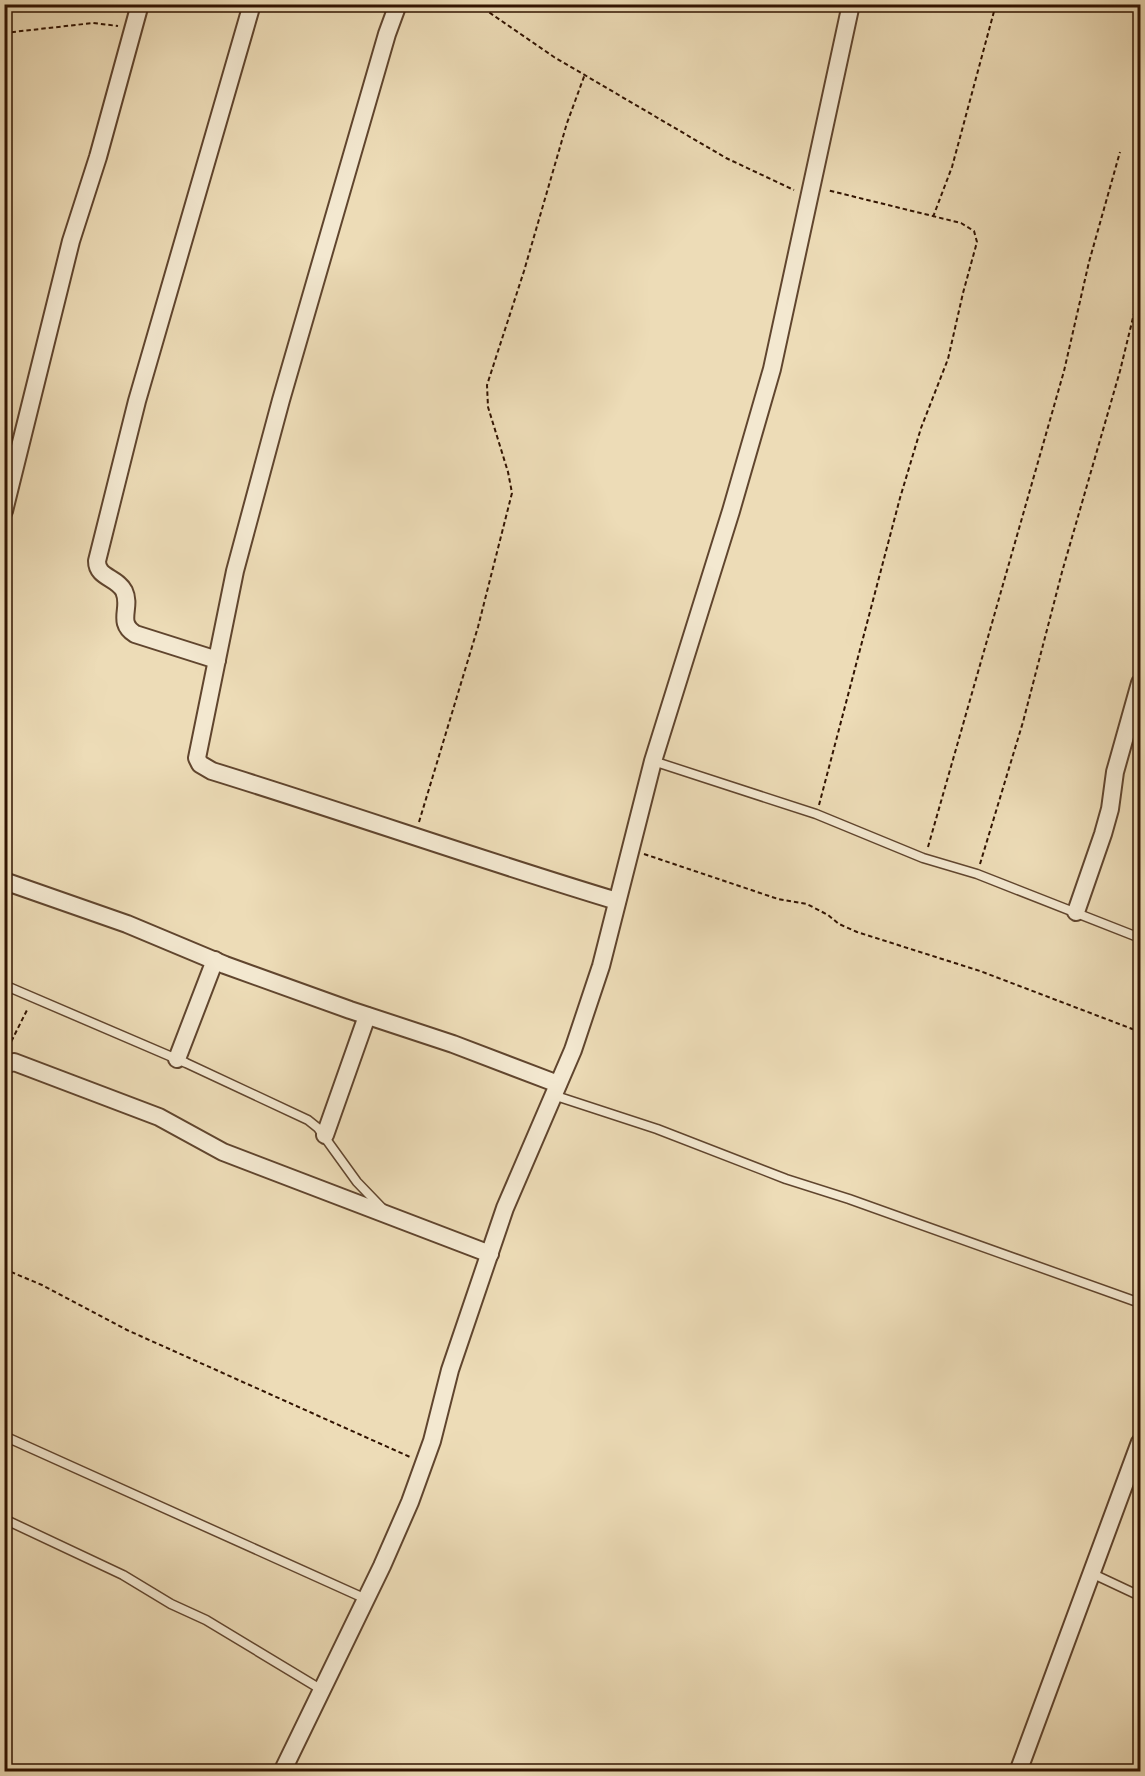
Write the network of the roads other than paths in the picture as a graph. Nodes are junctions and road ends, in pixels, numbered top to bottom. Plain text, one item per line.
1 (140, 4) edge
2 (252, 4) edge
3 (398, 4) edge
4 (851, 4) edge
5 (4, 512) edge
6 (217, 660) junction
7 (1140, 683) edge
8 (653, 761) junction
9 (4, 881) edge
10 (617, 902) junction
11 (1076, 912) junction
12 (1140, 938) edge
13 (215, 960) junction
14 (4, 985) edge
15 (367, 1016) junction
16 (177, 1059) junction
17 (4, 1065) edge
18 (556, 1090) junction
19 (325, 1136) junction
20 (390, 1216) junction
21 (490, 1254) junction
22 (1140, 1303) edge
23 (4, 1436) edge
24 (1140, 1442) edge
25 (4, 1519) edge
26 (1091, 1573) junction
27 (1140, 1596) edge
28 (366, 1599) junction
29 (322, 1690) junction
30 (282, 1772) edge
31 (1017, 1772) edge

1 - 5 street
2 - 6 street
3 - 6 street
4 - 8 street
6 - 10 street
7 - 11 street
8 - 10 street
8 - 11 lane
9 - 13 street
10 - 18 street
11 - 12 lane
13 - 15 street
13 - 16 street
14 - 16 lane
15 - 18 street
15 - 19 street
16 - 19 lane
17 - 20 street
18 - 21 street
18 - 22 lane
19 - 20 lane
20 - 21 street
21 - 28 street
23 - 28 lane
24 - 26 street
25 - 29 lane
26 - 27 lane
26 - 31 street
28 - 29 street
29 - 30 street

